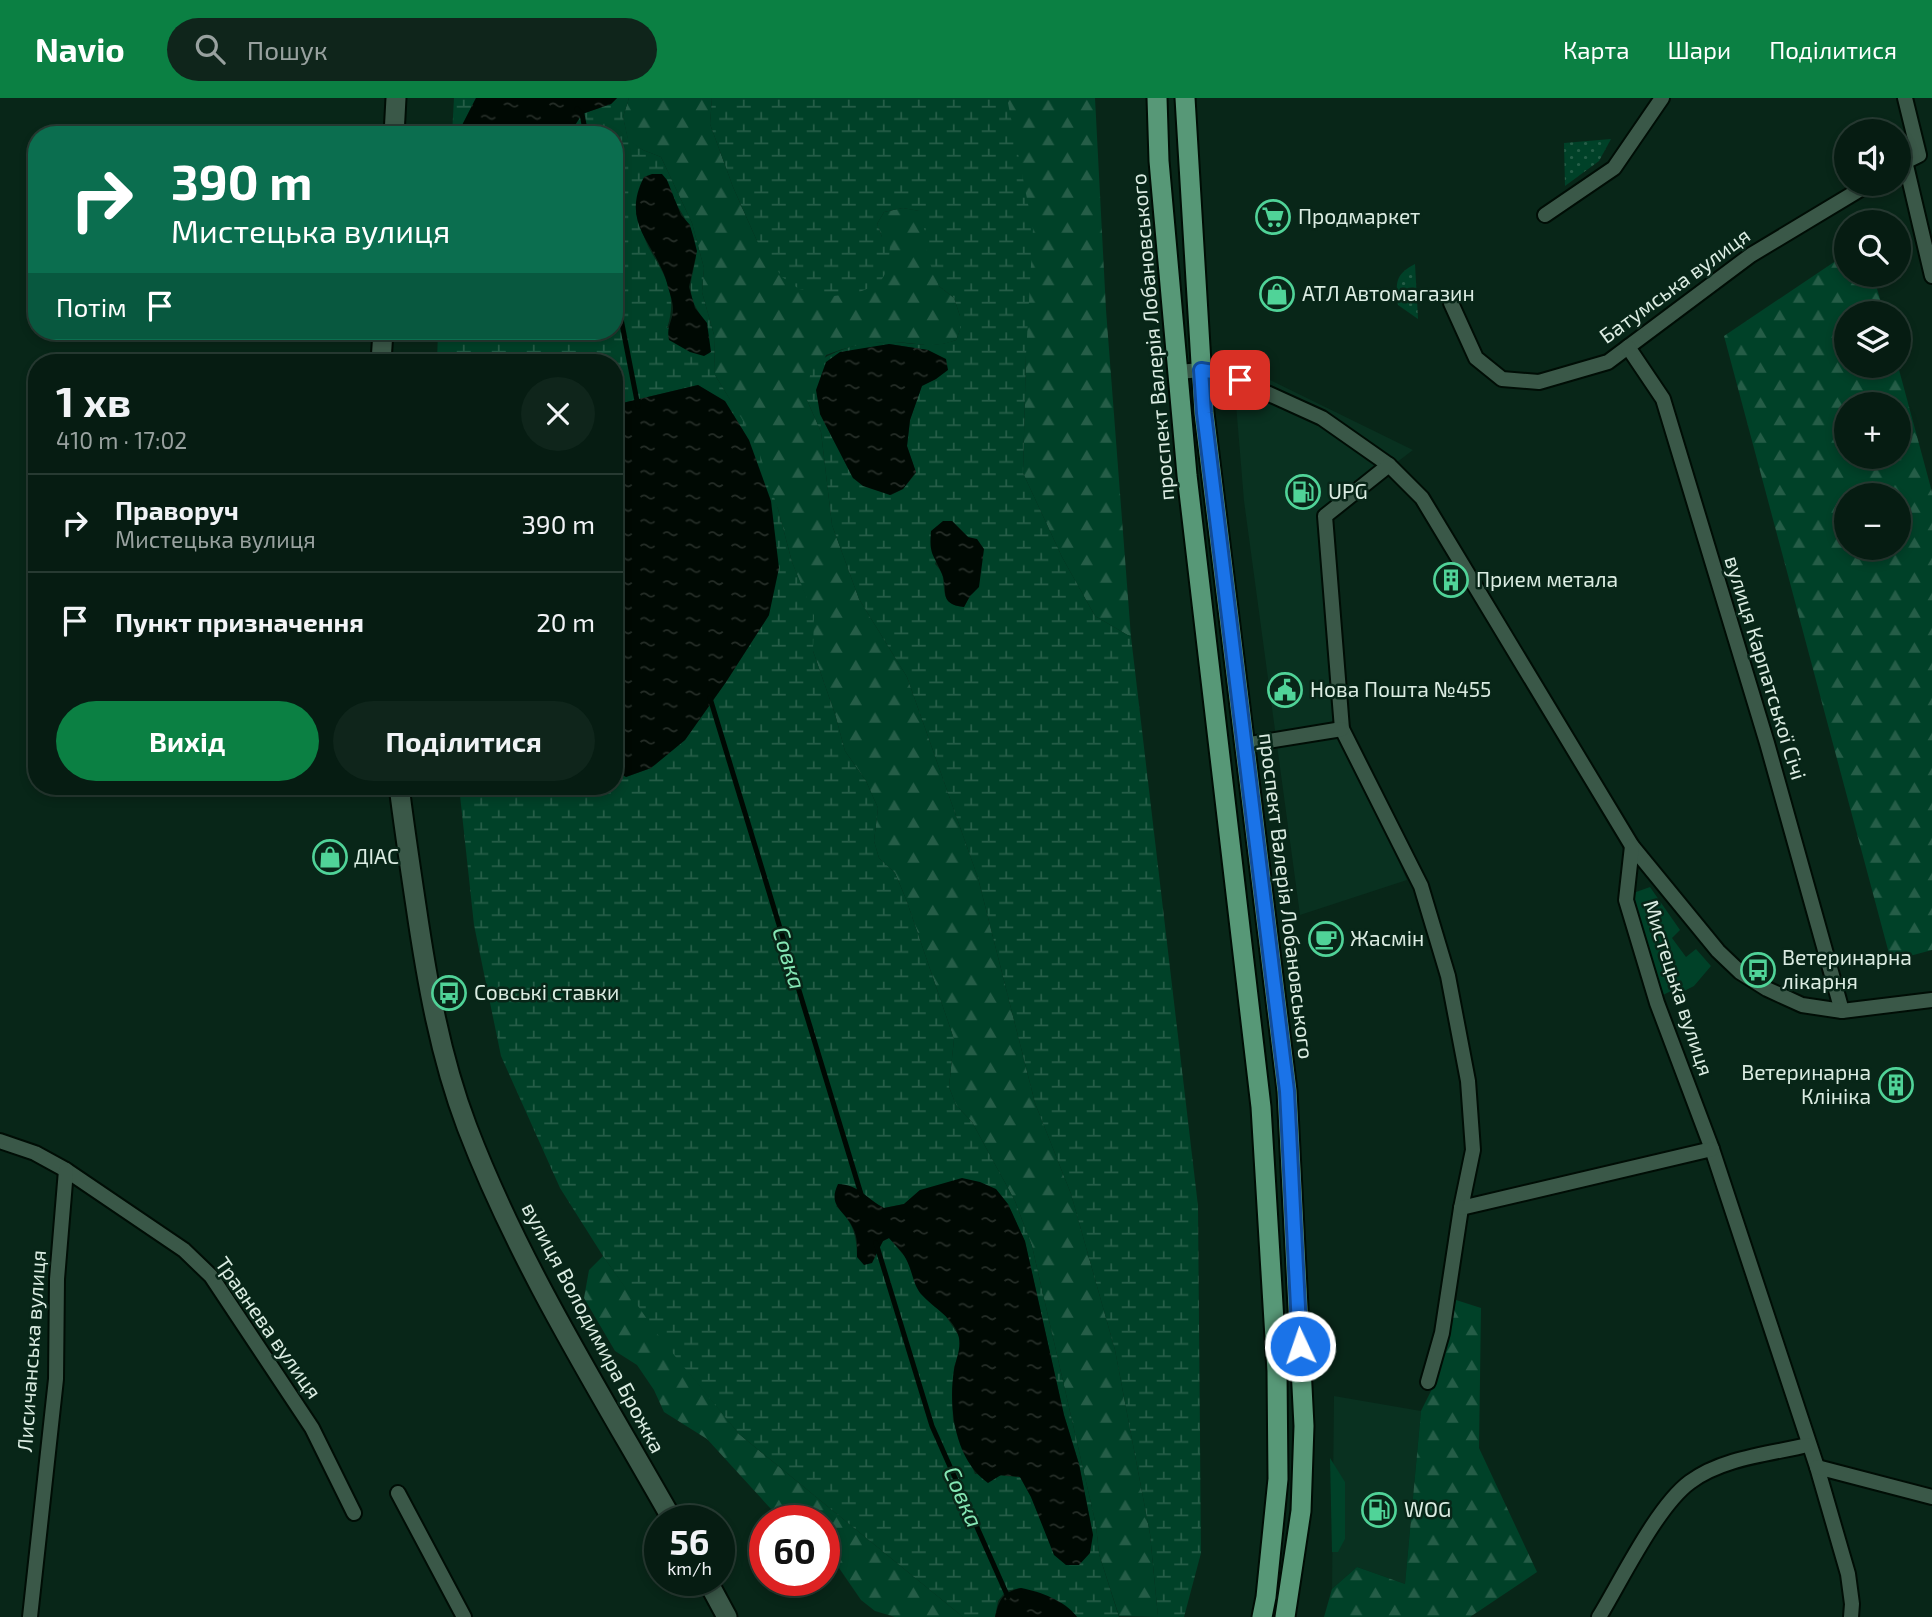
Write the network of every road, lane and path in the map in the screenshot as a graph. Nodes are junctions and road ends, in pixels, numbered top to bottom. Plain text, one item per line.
1 (397, 98) edge
2 (1157, 98) edge
3 (1185, 98) edge
4 (1662, 98) edge
5 (1905, 98) edge
6 (1910, 119) edge
7 (1911, 122) edge
8 (395, 126) edge
9 (1911, 159) edge
10 (1849, 196) edge
11 (1911, 196) edge
12 (1545, 215) dead end
13 (1932, 276) edge
14 (1451, 303) dead end
15 (1628, 347) junction
16 (1201, 370) junction
17 (1178, 372) junction
18 (1389, 465) junction
19 (1342, 729) junction
20 (1244, 745) junction
21 (400, 795) edge
22 (1632, 846) junction
23 (1932, 1000) edge
24 (1843, 1011) junction
25 (0, 1141) edge
26 (1712, 1149) junction
27 (66, 1170) junction
28 (1461, 1208) junction
29 (1428, 1382) dead end
30 (1808, 1445) junction
31 (1817, 1467) junction
32 (398, 1493) dead end
33 (1932, 1497) edge
34 (664, 1505) edge
35 (354, 1513) dead end
36 (715, 1596) edge
37 (30, 1617) edge
38 (464, 1617) edge
39 (727, 1617) edge
40 (1262, 1617) edge
41 (1285, 1617) edge
42 (1600, 1617) edge
43 (1851, 1617) edge

1 - 8 main road
2 - 17 main road, проспект Валерія Лобановського
3 - 16 main road, проспект Валерія Лобановського
4 - 12 street
5 - 6 street
7 - 9 street
10 - 15 street, Батумська вулиця
11 - 13 street
14 - 15 street, Батумська вулиця
15 - 24 street, вулиця Карпатської Січі
16 - 17 street
16 - 18 street
16 - 20 main road, проспект Валерія Лобановського
17 - 40 main road, проспект Валерія Лобановського
18 - 19 street
18 - 22 street
19 - 20 street
19 - 28 street
20 - 41 main road, проспект Валерія Лобановського
21 - 34 main road, вулиця Володимира Брожка
22 - 24 street
22 - 26 street, Мистецька вулиця
23 - 24 street
25 - 27 street, Травнева вулиця
26 - 28 street
26 - 30 street, Мистецька вулиця
27 - 35 street, Травнева вулиця
27 - 37 street, Лисичанська вулиця
28 - 29 street
30 - 31 street, Мистецька вулиця
30 - 42 street
31 - 33 street
31 - 43 street, Мистецька вулиця
32 - 38 street
36 - 39 main road

